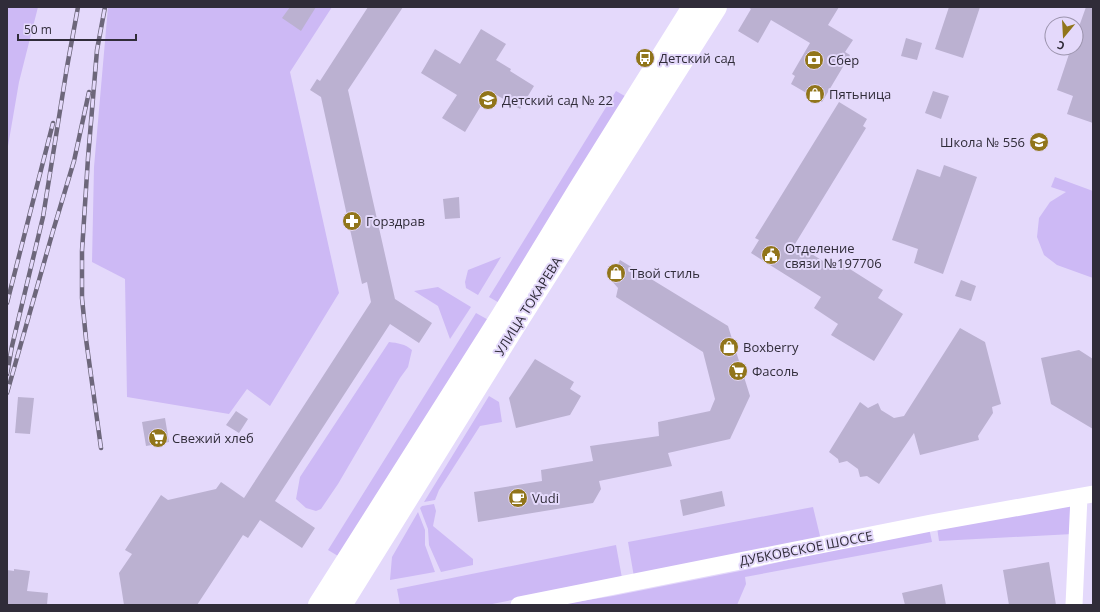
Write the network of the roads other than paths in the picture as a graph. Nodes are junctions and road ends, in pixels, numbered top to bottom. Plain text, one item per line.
1 (693, 7) edge
2 (716, 7) edge
3 (1086, 495) edge
4 (319, 605) edge
5 (341, 605) edge
6 (519, 605) edge
7 (1074, 605) edge

1 - 4 main road, УЛИЦА ТОКАРЕВА
2 - 5 main road, УЛИЦА ТОКАРЕВА
3 - 6 street, ДУБКОВСКОЕ ШОССЕ
3 - 7 street

